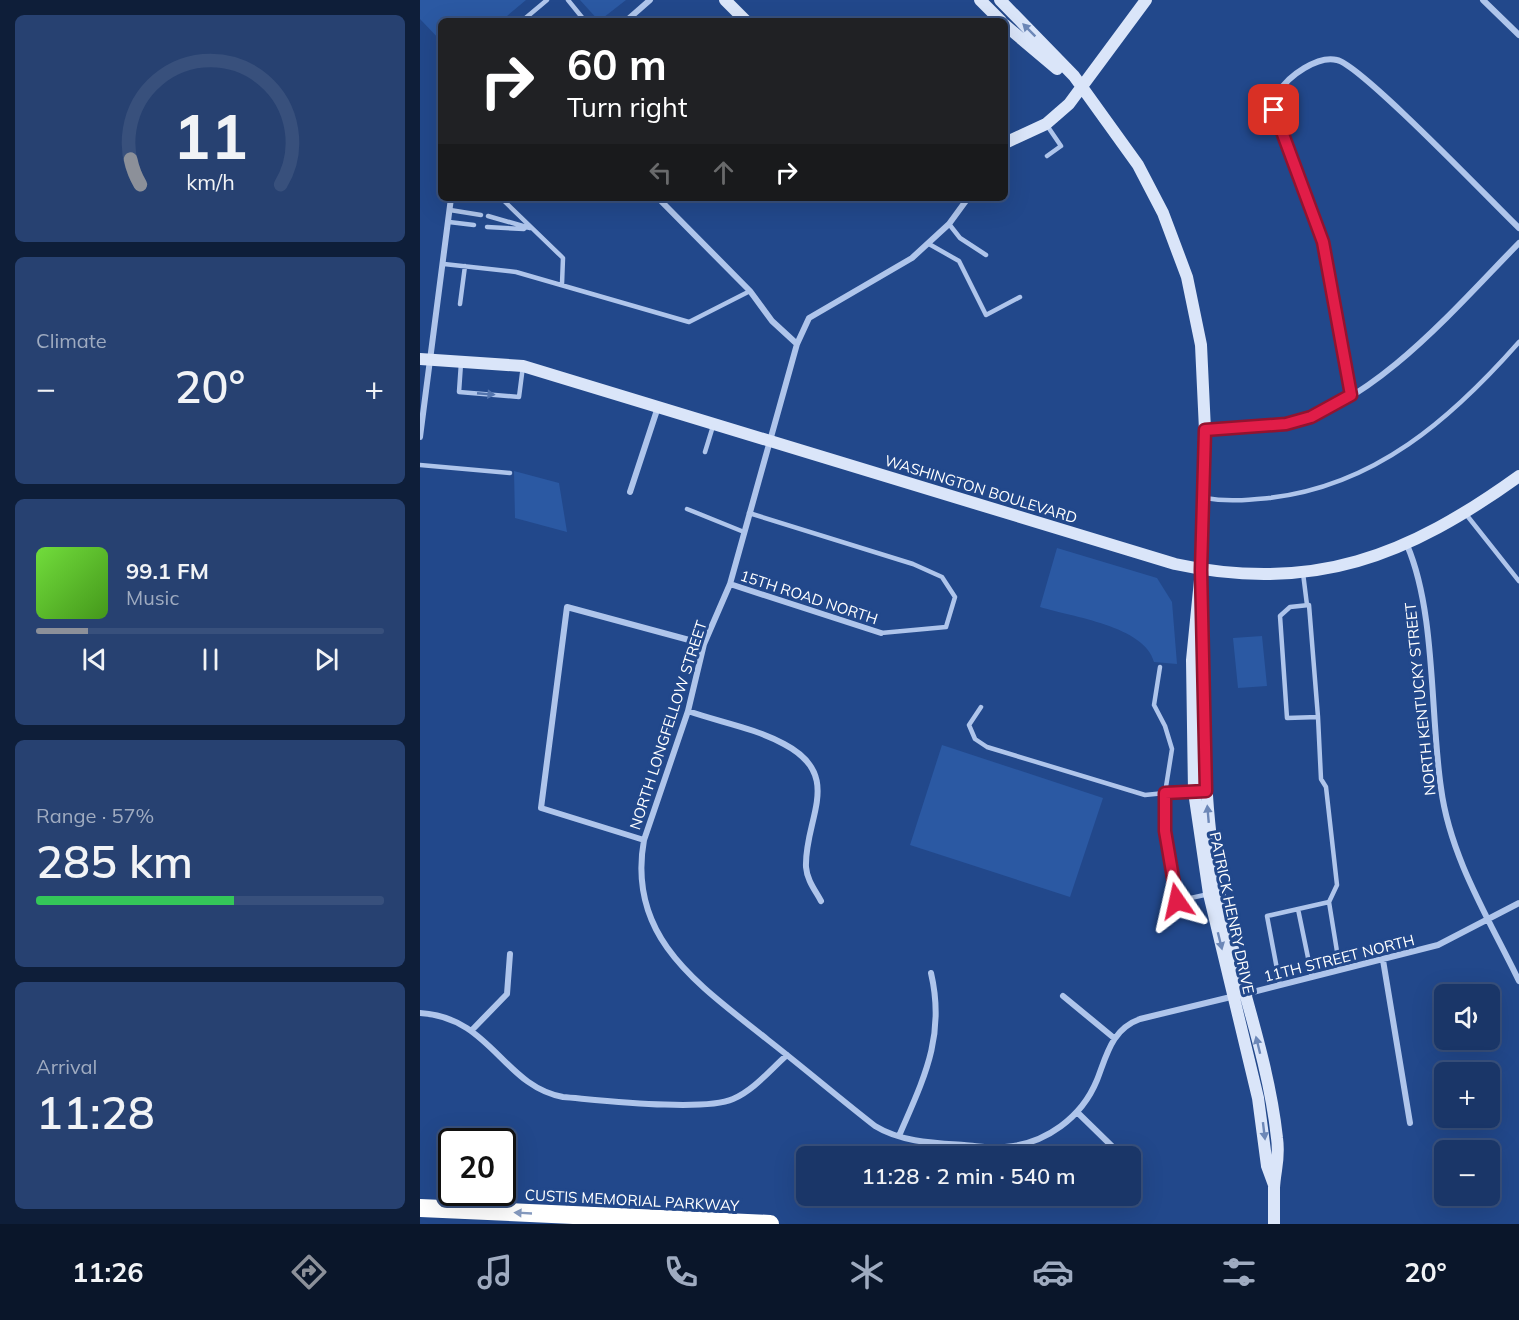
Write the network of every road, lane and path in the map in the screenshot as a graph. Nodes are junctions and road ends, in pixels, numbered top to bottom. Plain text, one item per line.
1 (548, 0) edge
2 (568, 0) edge
3 (650, 0) edge
4 (725, 0) edge
5 (980, 0) edge
6 (1000, 0) edge
7 (1146, 0) edge
8 (1483, 0) edge
9 (526, 18) edge
10 (582, 18) edge
11 (629, 18) edge
12 (743, 18) edge
13 (998, 18) edge
14 (1008, 27) edge
15 (1519, 35) edge
16 (1082, 89) junction
17 (1046, 124) junction
18 (1008, 142) edge
19 (1047, 156) dead end
20 (451, 201) edge
21 (504, 201) edge
22 (661, 201) edge
23 (966, 201) edge
24 (450, 210) junction
25 (481, 214) dead end
26 (488, 216) dead end
27 (449, 222) junction
28 (949, 224) junction
29 (474, 225) dead end
30 (487, 226) dead end
31 (1519, 228) edge
32 (533, 229) junction
33 (1519, 243) edge
34 (929, 244) junction
35 (986, 255) dead end
36 (444, 264) junction
37 (465, 266) junction
38 (562, 284) junction
39 (750, 291) junction
40 (1020, 297) dead end
41 (460, 304) dead end
42 (1519, 342) edge
43 (796, 345) junction
44 (426, 359) edge
45 (461, 361) junction
46 (523, 366) junction
47 (423, 389) edge
48 (1351, 395) junction
49 (658, 407) junction
50 (714, 424) junction
51 (1205, 430) junction
52 (420, 437) edge
53 (769, 440) junction
54 (705, 452) dead end
55 (420, 465) edge
56 (510, 473) dead end
57 (1519, 476) edge
58 (630, 492) dead end
59 (1202, 498) junction
60 (687, 509) dead end
61 (749, 513) junction
62 (1465, 513) junction
63 (744, 532) junction
64 (1407, 545) junction
65 (1201, 570) junction
66 (1303, 573) junction
67 (1519, 581) edge
68 (730, 584) junction
69 (1307, 605) junction
70 (881, 633) joint
71 (704, 645) junction
72 (1160, 667) dead end
73 (981, 707) dead end
74 (688, 711) junction
75 (1318, 717) junction
76 (1200, 791) junction
77 (1165, 793) junction
78 (644, 840) junction
79 (1209, 894) junction
80 (821, 901) dead end
81 (1329, 902) junction
82 (1519, 903) edge
83 (1298, 909) junction
84 (1490, 921) junction
85 (510, 954) dead end
86 (1383, 960) junction
87 (1340, 970) junction
88 (932, 973) dead end
89 (1312, 977) junction
90 (1519, 981) edge
91 (1280, 985) junction
92 (1239, 995) junction
93 (1063, 996) dead end
94 (420, 1013) edge
95 (472, 1030) junction
96 (1114, 1038) junction
97 (787, 1055) junction
98 (1077, 1113) junction
99 (1410, 1123) dead end
100 (899, 1136) junction
101 (1112, 1146) edge
102 (420, 1208) edge
103 (770, 1224) edge
104 (1274, 1224) edge

1 - 9 lane
2 - 10 lane
3 - 11 street
4 - 12 street
5 - 13 street
16 -> 6 street, PATRICK HENRY DRIVE
7 - 16 street
8 - 15 street
14 - 16 street, PATRICK HENRY DRIVE
16 - 17 street
16 - 51 street, PATRICK HENRY DRIVE
17 - 18 street
17 - 19 lane
20 - 24 street
21 - 32 lane
22 - 39 street
23 - 28 street, NORTH LONGFELLOW STREET
24 - 25 lane
24 - 27 street
26 - 32 lane
27 - 29 lane
27 - 36 street
28 - 34 street, NORTH LONGFELLOW STREET
28 - 35 lane
30 - 32 lane
31 - 48 street
32 - 38 lane
33 - 48 street
34 - 40 lane
34 - 43 street, NORTH LONGFELLOW STREET
36 - 37 lane
36 - 44 street
37 - 38 lane
37 - 41 lane
38 - 39 lane
39 - 43 street
42 - 59 lane
43 - 53 street, NORTH LONGFELLOW STREET
44 - 45 street, WASHINGTON BOULEVARD
44 - 47 street
45 - 46 street, WASHINGTON BOULEVARD
45 -> 46 lane
46 - 49 street, WASHINGTON BOULEVARD
47 - 52 street
48 - 51 street
49 - 50 street, WASHINGTON BOULEVARD
49 - 58 street
50 - 53 street, WASHINGTON BOULEVARD
50 - 54 lane
51 - 59 street, PATRICK HENRY DRIVE
53 - 61 street, NORTH LONGFELLOW STREET
53 - 65 street, WASHINGTON BOULEVARD
55 - 56 lane
57 - 62 street, WASHINGTON BOULEVARD
59 - 65 street, PATRICK HENRY DRIVE
60 - 63 lane
61 - 63 street, NORTH LONGFELLOW STREET
61 - 70 lane
62 - 64 street, WASHINGTON BOULEVARD
62 - 67 lane
63 - 68 street, NORTH LONGFELLOW STREET
64 - 66 street, WASHINGTON BOULEVARD
64 - 84 street, NORTH KENTUCKY STREET
65 - 66 street, WASHINGTON BOULEVARD
65 - 76 street, PATRICK HENRY DRIVE
66 - 69 lane
68 - 70 street, 15TH ROAD NORTH
68 - 71 street, NORTH LONGFELLOW STREET
69 - 75 lane
69 - 75 lane
71 - 74 street, NORTH LONGFELLOW STREET
71 - 78 street
72 - 77 lane
73 - 77 lane
74 - 78 street, NORTH LONGFELLOW STREET
74 - 80 street
75 - 81 lane
76 - 77 lane
76 - 79 street, PATRICK HENRY DRIVE
92 -> 76 street, PATRICK HENRY DRIVE
77 - 79 lane
78 - 97 street, NORTH LONGFELLOW STREET
79 -> 92 street, PATRICK HENRY DRIVE
81 - 83 lane
81 - 87 lane
82 - 84 street, 11TH STREET NORTH
83 - 89 lane
83 - 91 lane
84 - 86 street, 11TH STREET NORTH
84 - 90 street, NORTH KENTUCKY STREET
85 - 95 street
86 - 87 street, 11TH STREET NORTH
86 - 99 street
87 - 89 street, 11TH STREET NORTH
88 - 100 street
89 - 91 street, 11TH STREET NORTH
91 - 92 street, 11TH STREET NORTH
92 - 96 street, 11TH STREET NORTH
92 - 104 street, PATRICK HENRY DRIVE
93 - 96 street
94 - 95 street
95 - 97 street
96 - 98 street
97 - 100 street, NORTH LONGFELLOW STREET
98 - 100 street
98 - 101 street
103 -> 102 highway, CUSTIS MEMORIAL PARKWAY

